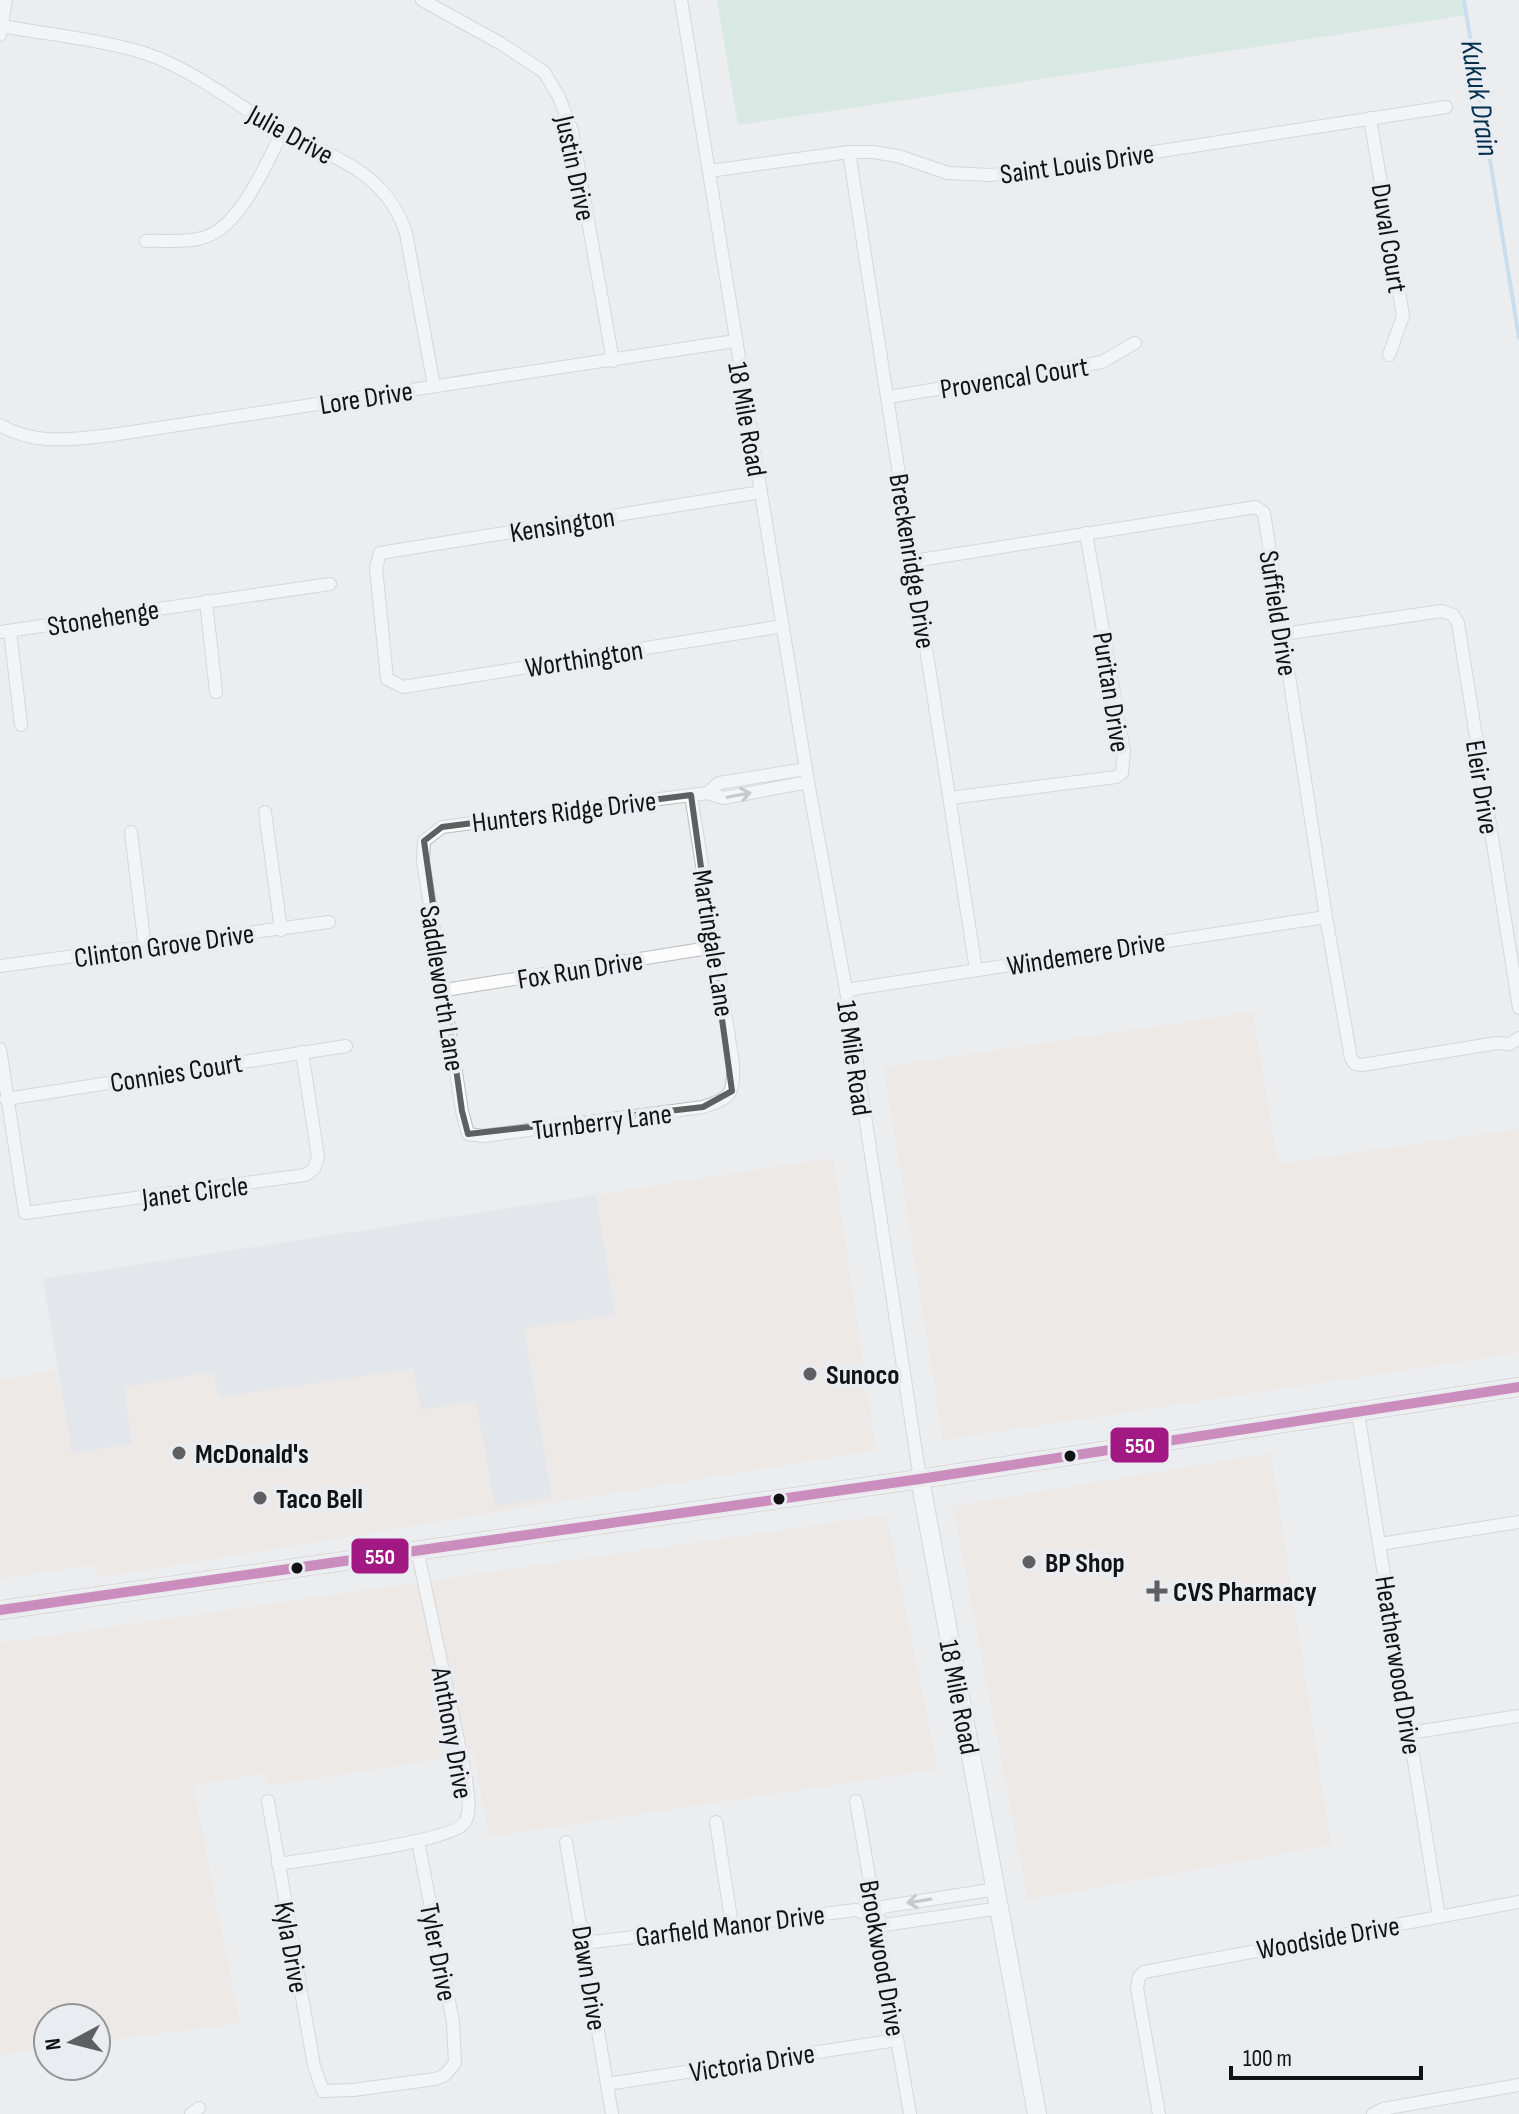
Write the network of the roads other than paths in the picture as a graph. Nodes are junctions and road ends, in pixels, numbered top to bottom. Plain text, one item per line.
1 (6, 0) edge
2 (422, 0) edge
3 (681, 0) edge
4 (1, 31) edge
5 (1446, 107) dead end
6 (1370, 118) junction
7 (283, 131) junction
8 (849, 152) junction
9 (709, 171) junction
10 (146, 241) dead end
11 (735, 341) junction
12 (1135, 343) dead end
13 (1389, 355) dead end
14 (613, 361) junction
15 (434, 386) junction
16 (888, 397) junction
17 (0, 425) edge
18 (761, 492) junction
19 (1086, 533) junction
20 (913, 561) junction
21 (330, 584) dead end
22 (206, 601) junction
23 (783, 626) junction
24 (5, 632) edge
25 (1283, 634) junction
26 (387, 679) joint
27 (216, 692) dead end
28 (21, 725) dead end
29 (807, 776) junction
30 (691, 795) junction
31 (950, 798) junction
32 (265, 812) dead end
33 (131, 832) dead end
34 (424, 841) joint
35 (1326, 917) junction
36 (329, 922) dead end
37 (281, 930) junction
38 (715, 947) junction
39 (145, 948) junction
40 (0, 966) edge
41 (976, 970) junction
42 (445, 990) junction
43 (846, 990) junction
44 (1519, 1008) edge
45 (1519, 1038) edge
46 (346, 1046) dead end
47 (0, 1049) edge
48 (302, 1052) junction
49 (732, 1091) joint
50 (6, 1099) junction
51 (468, 1134) joint
52 (15, 1163) junction
53 (0, 1165) edge
54 (1519, 1387) edge
55 (1358, 1413) junction
56 (920, 1479) junction
57 (1519, 1522) edge
58 (1380, 1544) junction
59 (417, 1549) junction
60 (0, 1610) edge
61 (1519, 1716) edge
62 (1409, 1733) junction
63 (268, 1801) dead end
64 (856, 1801) dead end
65 (716, 1822) dead end
66 (418, 1841) junction
67 (566, 1842) dead end
68 (278, 1864) junction
69 (998, 1899) junction
70 (1519, 1902) edge
71 (875, 1917) junction
72 (1439, 1917) junction
73 (732, 1925) junction
74 (584, 1943) junction
75 (897, 2040) junction
76 (607, 2084) junction
77 (1519, 2085) edge
78 (323, 2091) joint
79 (612, 2114) edge
80 (910, 2114) edge
81 (1037, 2114) edge
82 (1159, 2114) edge
83 (1373, 2114) edge

1 - 4 street
2 - 14 street, Justin Drive
3 - 9 street, 18 Mile Road
4 - 7 street, Julie Drive
5 - 6 street, Saint Louis Drive
6 - 8 street, Saint Louis Drive
6 - 13 street, Duval Court
7 - 10 street
7 - 15 street, Julie Drive
8 - 9 street, Saint Louis Drive
8 - 16 street, Breckenridge Drive
9 - 11 street, 18 Mile Road
11 - 14 street, Lore Drive
11 - 18 street, 18 Mile Road
12 - 16 street, Provencal Court
14 - 15 street, Lore Drive
15 - 17 street, Lore Drive
16 - 20 street, Breckenridge Drive
18 - 23 street, 18 Mile Road
18 - 26 street, Kensington
19 - 20 street, Suffield Drive
19 - 25 street, Suffield Drive
19 - 31 street, Puritan Drive
20 - 31 street, Breckenridge Drive
21 - 22 street, Stonehenge
22 - 24 street, Stonehenge
22 - 27 street
23 - 26 street, Worthington
23 - 29 street, 18 Mile Road
24 - 28 street
25 - 35 street, Suffield Drive
25 - 44 street, Eleir Drive
29 - 30 street, Hunters Ridge Drive
29 - 43 street, 18 Mile Road
30 - 34 street, Hunters Ridge Drive
30 - 38 street, Martingale Lane
31 - 41 street, Breckenridge Drive
32 - 37 street
33 - 39 street
34 - 42 street, Saddleworth Lane
35 - 41 street, Windemere Drive
35 - 45 street, Suffield Drive
36 - 37 street, Clinton Grove Drive
37 - 39 street, Clinton Grove Drive
38 - 42 street, Fox Run Drive
38 - 49 street, Martingale Lane
39 - 40 street, Clinton Grove Drive
41 - 43 street, Windemere Drive
42 - 51 street, Saddleworth Lane
43 - 56 street, 18 Mile Road
46 - 48 street, Connies Court
47 - 50 street
48 - 50 street, Connies Court
48 - 52 street, Janet Circle
49 - 51 street, Turnberry Lane
50 - 52 street
52 - 53 street
54 - 55 main road
55 - 56 main road
55 - 58 street, Heatherwood Drive
56 - 59 main road
56 - 69 main road, 18 Mile Road
57 - 58 street
58 - 62 street, Heatherwood Drive
59 - 60 main road
59 - 66 street, Anthony Drive
61 - 62 street
62 - 72 street, Heatherwood Drive
63 - 68 street, Kyla Drive
64 - 71 street, Brookwood Drive
65 - 73 street
66 - 68 street, Anthony Drive
66 - 78 street, Tyler Drive
67 - 74 street, Dawn Drive
68 - 78 street, Kyla Drive
69 -> 71 street, Garfield Manor Drive
69 - 71 street, Garfield Manor Drive
69 - 81 main road, 18 Mile Road
70 - 72 street, Woodside Drive
71 - 73 street, Garfield Manor Drive
71 - 75 street, Brookwood Drive
72 - 82 street, Woodside Drive
73 - 74 street, Garfield Manor Drive
74 - 76 street, Dawn Drive
75 - 76 street, Victoria Drive
75 - 80 street, Brookwood Drive
76 - 79 street, Dawn Drive
77 - 83 street

